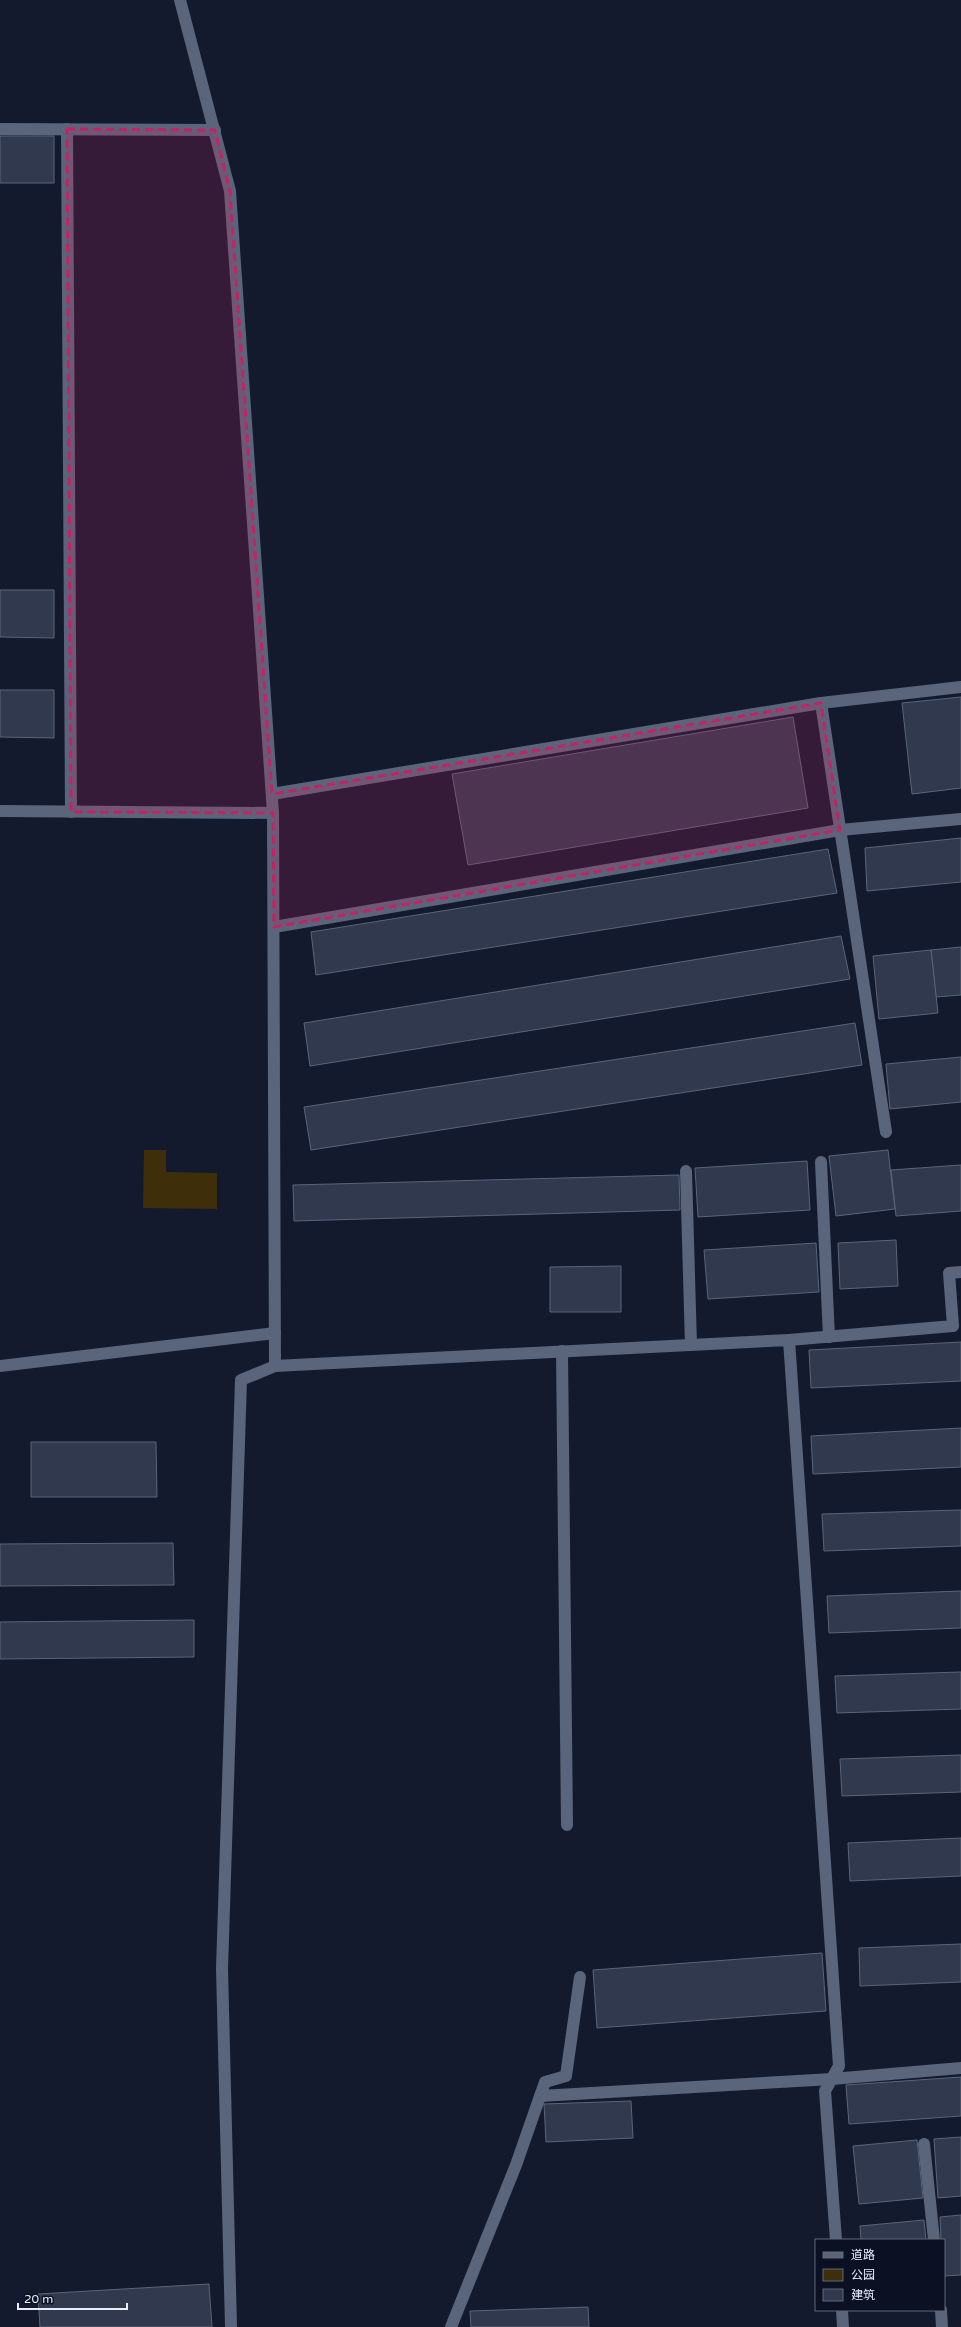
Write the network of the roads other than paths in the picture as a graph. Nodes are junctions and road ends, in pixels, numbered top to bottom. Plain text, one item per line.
1 (180, 0) edge
2 (0, 129) edge
3 (67, 129) junction
4 (215, 130) junction
5 (961, 687) edge
6 (821, 703) junction
7 (272, 794) junction
8 (0, 811) edge
9 (70, 812) junction
10 (273, 813) junction
11 (961, 819) edge
12 (840, 830) junction
13 (274, 927) junction
14 (886, 1132) dead end
15 (821, 1162) dead end
16 (686, 1171) dead end
17 (961, 1272) edge
18 (275, 1333) junction
19 (829, 1337) junction
20 (789, 1340) junction
21 (691, 1345) junction
22 (562, 1351) junction
23 (0, 1366) edge
24 (275, 1366) junction
25 (567, 1825) dead end
26 (580, 1977) dead end
27 (961, 2068) edge
28 (832, 2079) junction
29 (540, 2096) junction
30 (924, 2144) dead end
31 (836, 2239) edge
32 (934, 2239) edge
33 (842, 2311) edge
34 (941, 2311) edge
35 (231, 2327) edge
36 (451, 2327) edge
37 (843, 2327) edge
38 (942, 2327) edge

1 - 4 street
2 - 3 street
3 - 4 street
3 - 9 street
4 - 7 street
5 - 6 street
6 - 7 street
6 - 12 street
7 - 10 street
8 - 9 street
9 - 10 street
10 - 13 street
11 - 12 street
12 - 13 street
12 - 14 street
13 - 18 street
15 - 19 street
16 - 21 street
17 - 19 street
18 - 23 street
18 - 24 street
19 - 20 street
20 - 21 street
20 - 28 street
21 - 22 street
22 - 24 street
22 - 25 street
24 - 35 street
26 - 29 street
27 - 28 street
28 - 29 street
28 - 31 street
29 - 36 street
30 - 32 street
33 - 37 street
34 - 38 street

